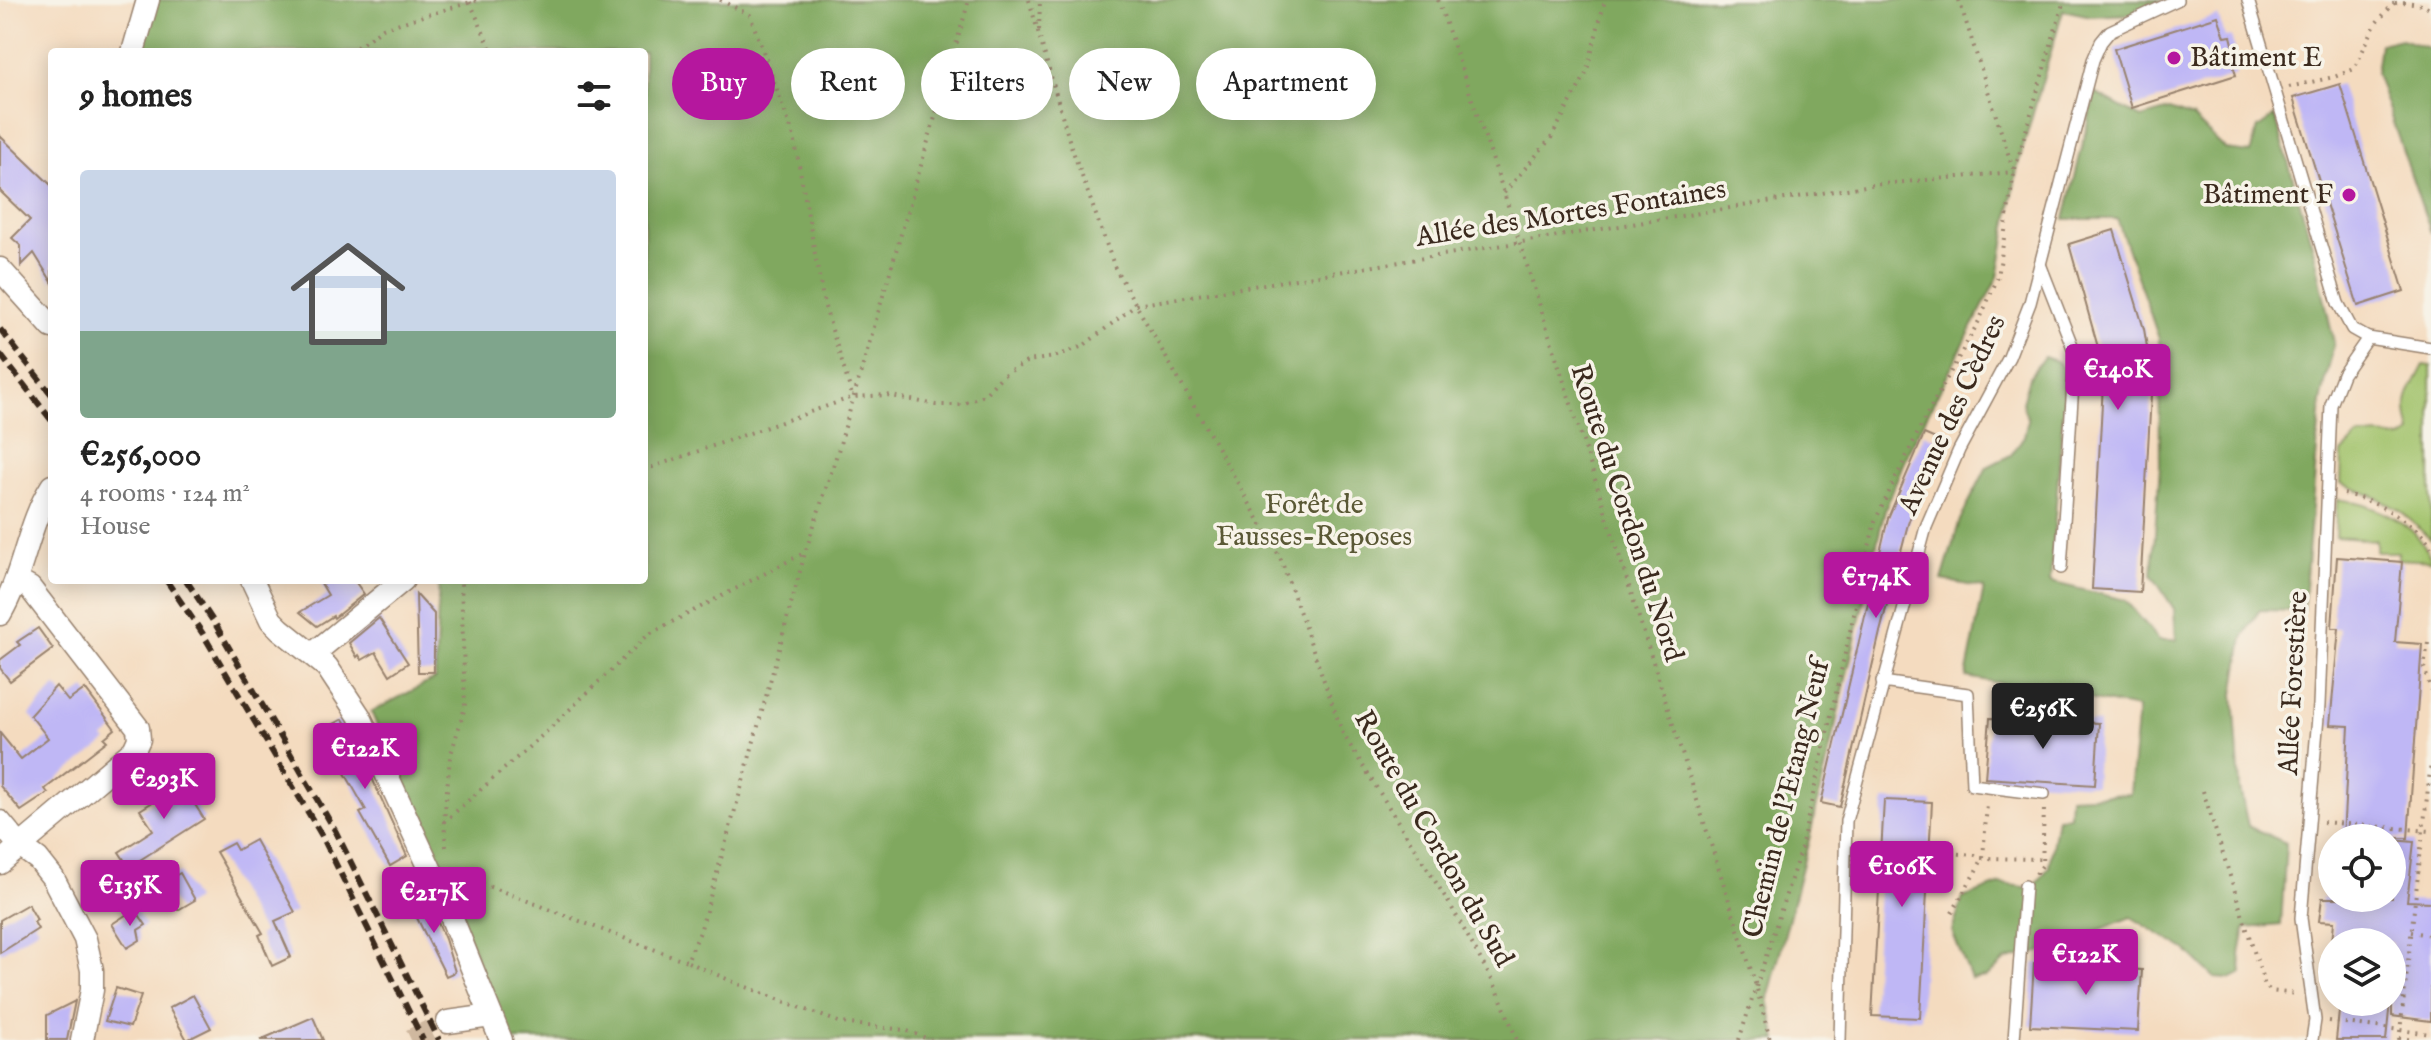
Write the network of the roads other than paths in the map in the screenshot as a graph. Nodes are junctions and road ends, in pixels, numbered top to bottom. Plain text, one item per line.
1 (148, 0) edge
2 (2177, 0) edge
3 (2248, 0) edge
4 (134, 48) edge
5 (2040, 263) junction
6 (0, 269) edge
7 (48, 323) edge
8 (2368, 338) junction
9 (2431, 348) edge
10 (48, 492) edge
11 (2061, 568) dead end
12 (17, 581) junction
13 (254, 584) edge
14 (398, 584) edge
15 (0, 614) edge
16 (313, 654) junction
17 (1882, 682) junction
18 (2044, 794) road end
19 (0, 822) edge
20 (20, 846) junction
21 (0, 863) edge
22 (2025, 886) road end
23 (491, 1016) junction
24 (448, 1022) tunnel mouth
25 (82, 1040) edge
26 (501, 1040) edge
27 (1840, 1040) edge
28 (2014, 1040) edge
29 (2312, 1040) edge

1 - 4 street
2 - 5 lane, Avenue des Cèdres
3 - 8 lane
5 - 11 lane
5 - 17 lane, Avenue des Cèdres
6 - 7 street
8 - 9 lane
8 - 29 lane, Allée Forestière
10 - 12 street
12 - 15 street
12 - 20 street
13 - 16 street
14 - 16 street
16 - 23 street
17 - 18 lane
17 - 27 lane, Avenue des Cèdres
19 - 20 street
20 - 21 street
20 - 25 street
22 - 28 lane
23 - 24 street
23 - 26 street

